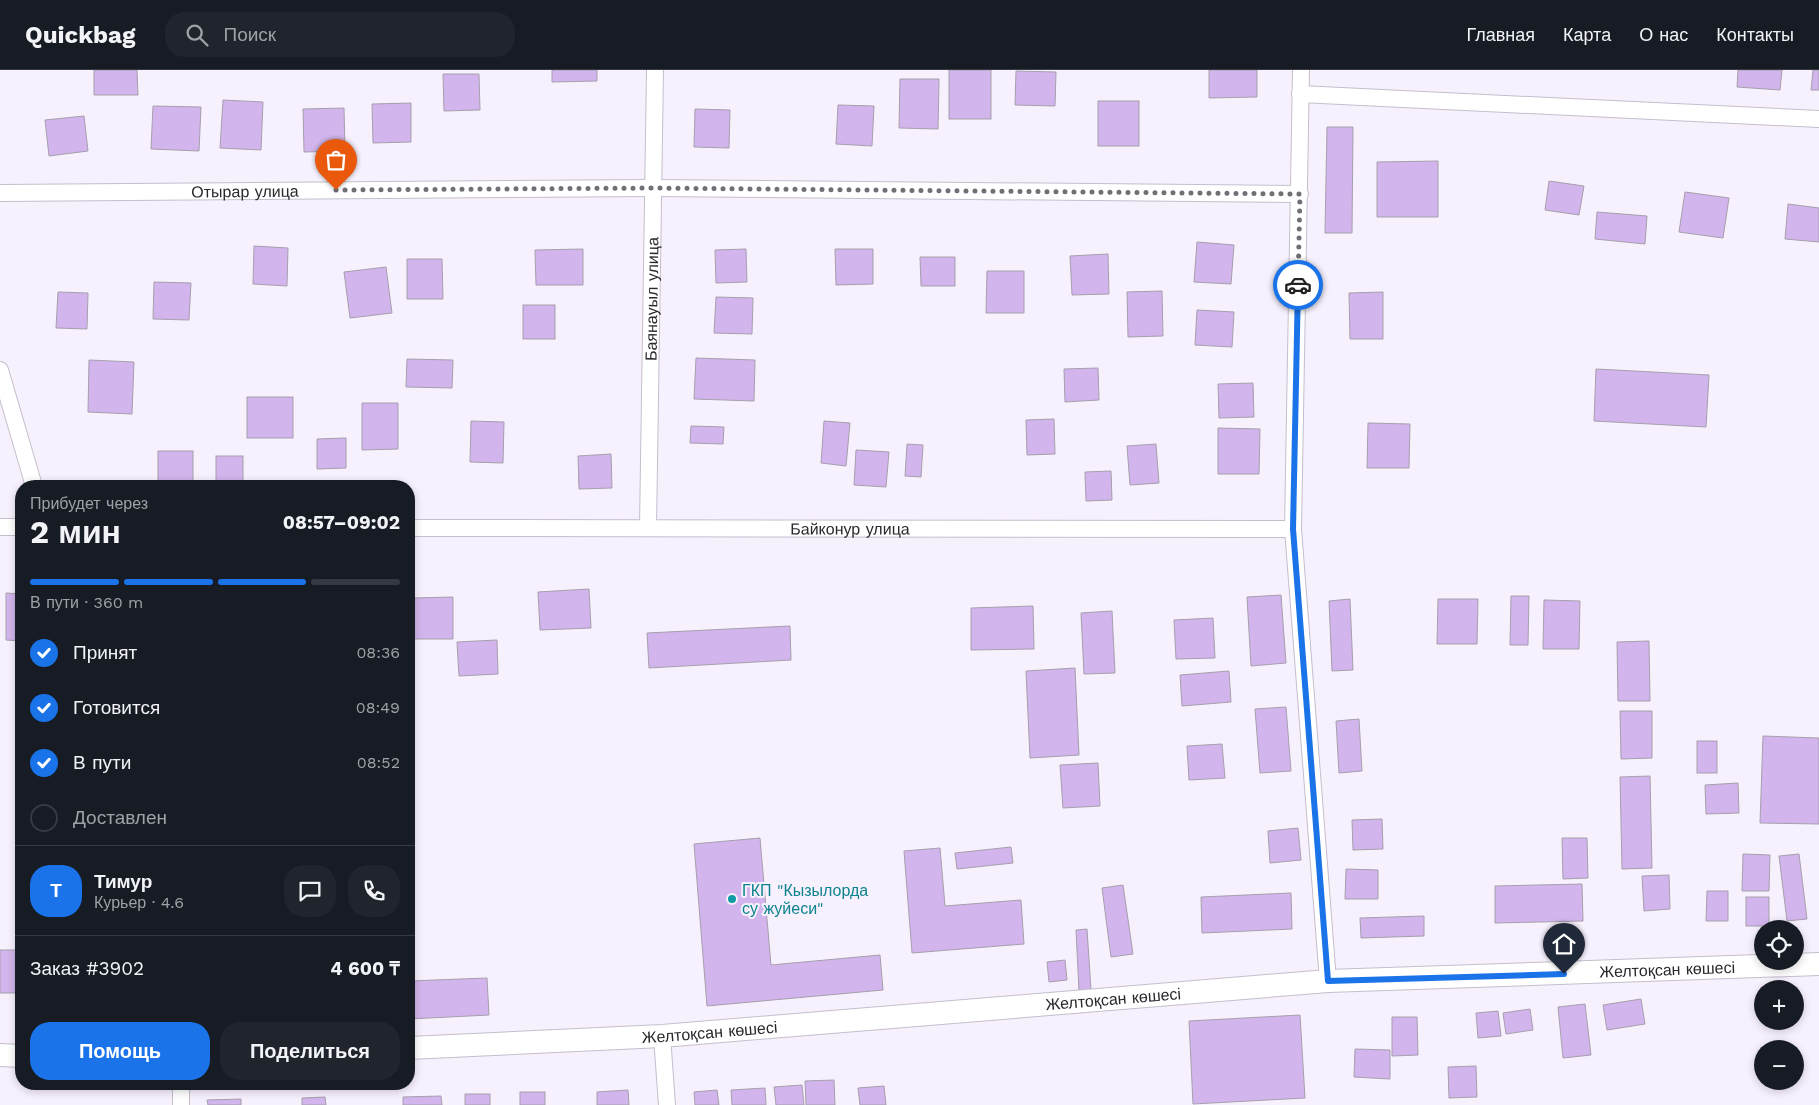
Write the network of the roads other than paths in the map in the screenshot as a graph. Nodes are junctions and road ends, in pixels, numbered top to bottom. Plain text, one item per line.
1 (655, 70) edge
2 (1301, 70) edge
3 (1300, 94) junction
4 (1819, 119) edge
5 (653, 188) junction
6 (0, 193) edge
7 (1300, 194) junction
8 (0, 370) edge
9 (32, 480) edge
10 (0, 527) edge
11 (15, 527) edge
12 (415, 528) edge
13 (648, 528) junction
14 (1293, 529) junction
15 (1819, 964) edge
16 (1328, 981) junction
17 (662, 1036) junction
18 (415, 1048) edge
19 (0, 1055) edge
20 (15, 1056) edge
21 (181, 1090) edge
22 (181, 1105) edge
23 (667, 1105) edge

1 - 5 street, Баянауыл улица
2 - 3 street
3 - 4 street
3 - 7 street
5 - 6 street, Отырар улица
5 - 7 street, Отырар улица
5 - 13 street, Баянауыл улица
7 - 14 street
8 - 9 street
10 - 11 street
12 - 13 street, Байконур улица
13 - 14 street, Байконур улица
14 - 16 street
15 - 16 street, Желтоқсан көшесі
16 - 17 street, Желтоқсан көшесі
17 - 18 street, Желтоқсан көшесі
17 - 23 street
19 - 20 street
21 - 22 street

